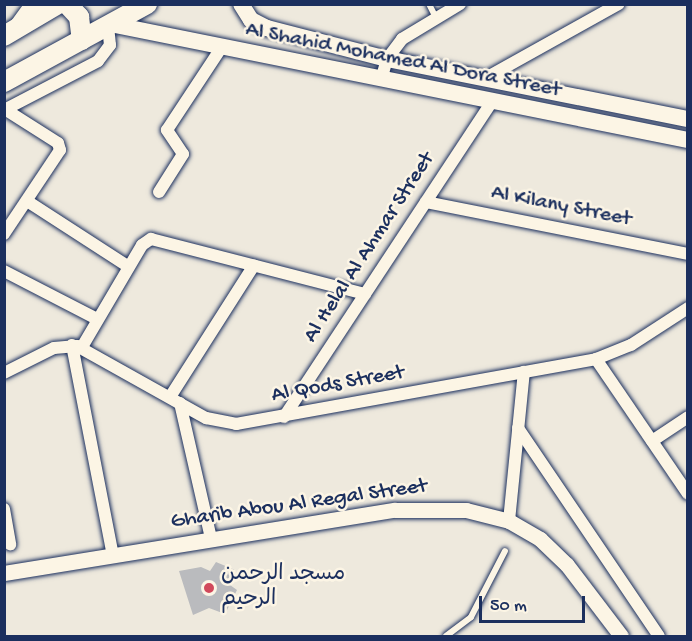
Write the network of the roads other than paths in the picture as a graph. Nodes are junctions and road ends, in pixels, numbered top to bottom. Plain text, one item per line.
1 (32, 4) edge
2 (58, 4) edge
3 (67, 4) edge
4 (147, 4) edge
5 (241, 4) edge
6 (429, 4) edge
7 (460, 4) edge
8 (619, 4) edge
9 (437, 18) junction
10 (109, 25) junction
11 (8, 34) edge
12 (82, 40) junction
13 (221, 48) junction
14 (387, 59) junction
15 (484, 79) junction
16 (381, 80) junction
17 (4, 82) edge
18 (492, 102) junction
19 (5, 110) edge
20 (687, 119) edge
21 (687, 140) edge
22 (159, 192) dead end
23 (27, 201) junction
24 (426, 202) junction
25 (4, 234) edge
26 (687, 254) edge
27 (254, 265) junction
28 (129, 267) junction
29 (4, 271) edge
30 (365, 294) junction
31 (687, 308) edge
32 (97, 319) junction
33 (77, 346) junction
34 (596, 359) junction
35 (524, 372) junction
36 (4, 373) edge
37 (175, 400) junction
38 (284, 417) junction
39 (687, 417) edge
40 (518, 428) junction
41 (652, 441) junction
42 (687, 494) edge
43 (4, 509) edge
44 (509, 521) junction
45 (211, 538) junction
46 (10, 543) dead end
47 (505, 551) dead end
48 (113, 555) junction
49 (4, 573) edge
50 (446, 636) edge
51 (621, 636) edge
52 (659, 636) edge

1 - 11 street
2 - 11 main road
3 - 12 main road
4 - 10 main road
5 - 14 main road, Al Shahid Mohamed Al Dora Street
6 - 9 lane
7 - 9 street
8 - 15 street
9 - 14 street
10 - 12 main road
10 - 13 main road, Al Shahid Mohamed Al Dora Street
10 - 19 street
12 - 17 main road
13 - 16 main road, Al Shahid Mohamed Al Dora Street
13 - 22 street
14 - 15 main road, Al Shahid Mohamed Al Dora Street
14 - 16 street
15 - 20 main road, Al Shahid Mohamed Al Dora Street
16 - 18 main road, Al Shahid Mohamed Al Dora Street
18 - 21 main road, Al Shahid Mohamed Al Dora Street
18 - 24 street, Al Helal Al Ahmar Street
19 - 23 street
23 - 25 street
23 - 28 street
24 - 26 street, Al Kilany Street
24 - 30 street, Al Helal Al Ahmar Street
27 - 28 street
27 - 30 street
27 - 37 street
28 - 32 street
29 - 32 street
30 - 38 street, Al Helal Al Ahmar Street
31 - 34 street, Al Qods Street
32 - 33 street
33 - 36 street
33 - 37 street, Al Qods Street
33 - 48 street
34 - 35 street, Al Qods Street
34 - 41 street
35 - 38 street, Al Qods Street
35 - 40 street
37 - 38 street, Al Qods Street
37 - 45 street
39 - 41 street
40 - 44 street
40 - 52 street
41 - 42 street
43 - 46 street
44 - 45 street, Gharib Abou Al Regal Street
44 - 51 street, Gharib Abou Al Regal Street
45 - 48 street, Gharib Abou Al Regal Street
47 - 50 lane
48 - 49 street, Gharib Abou Al Regal Street

